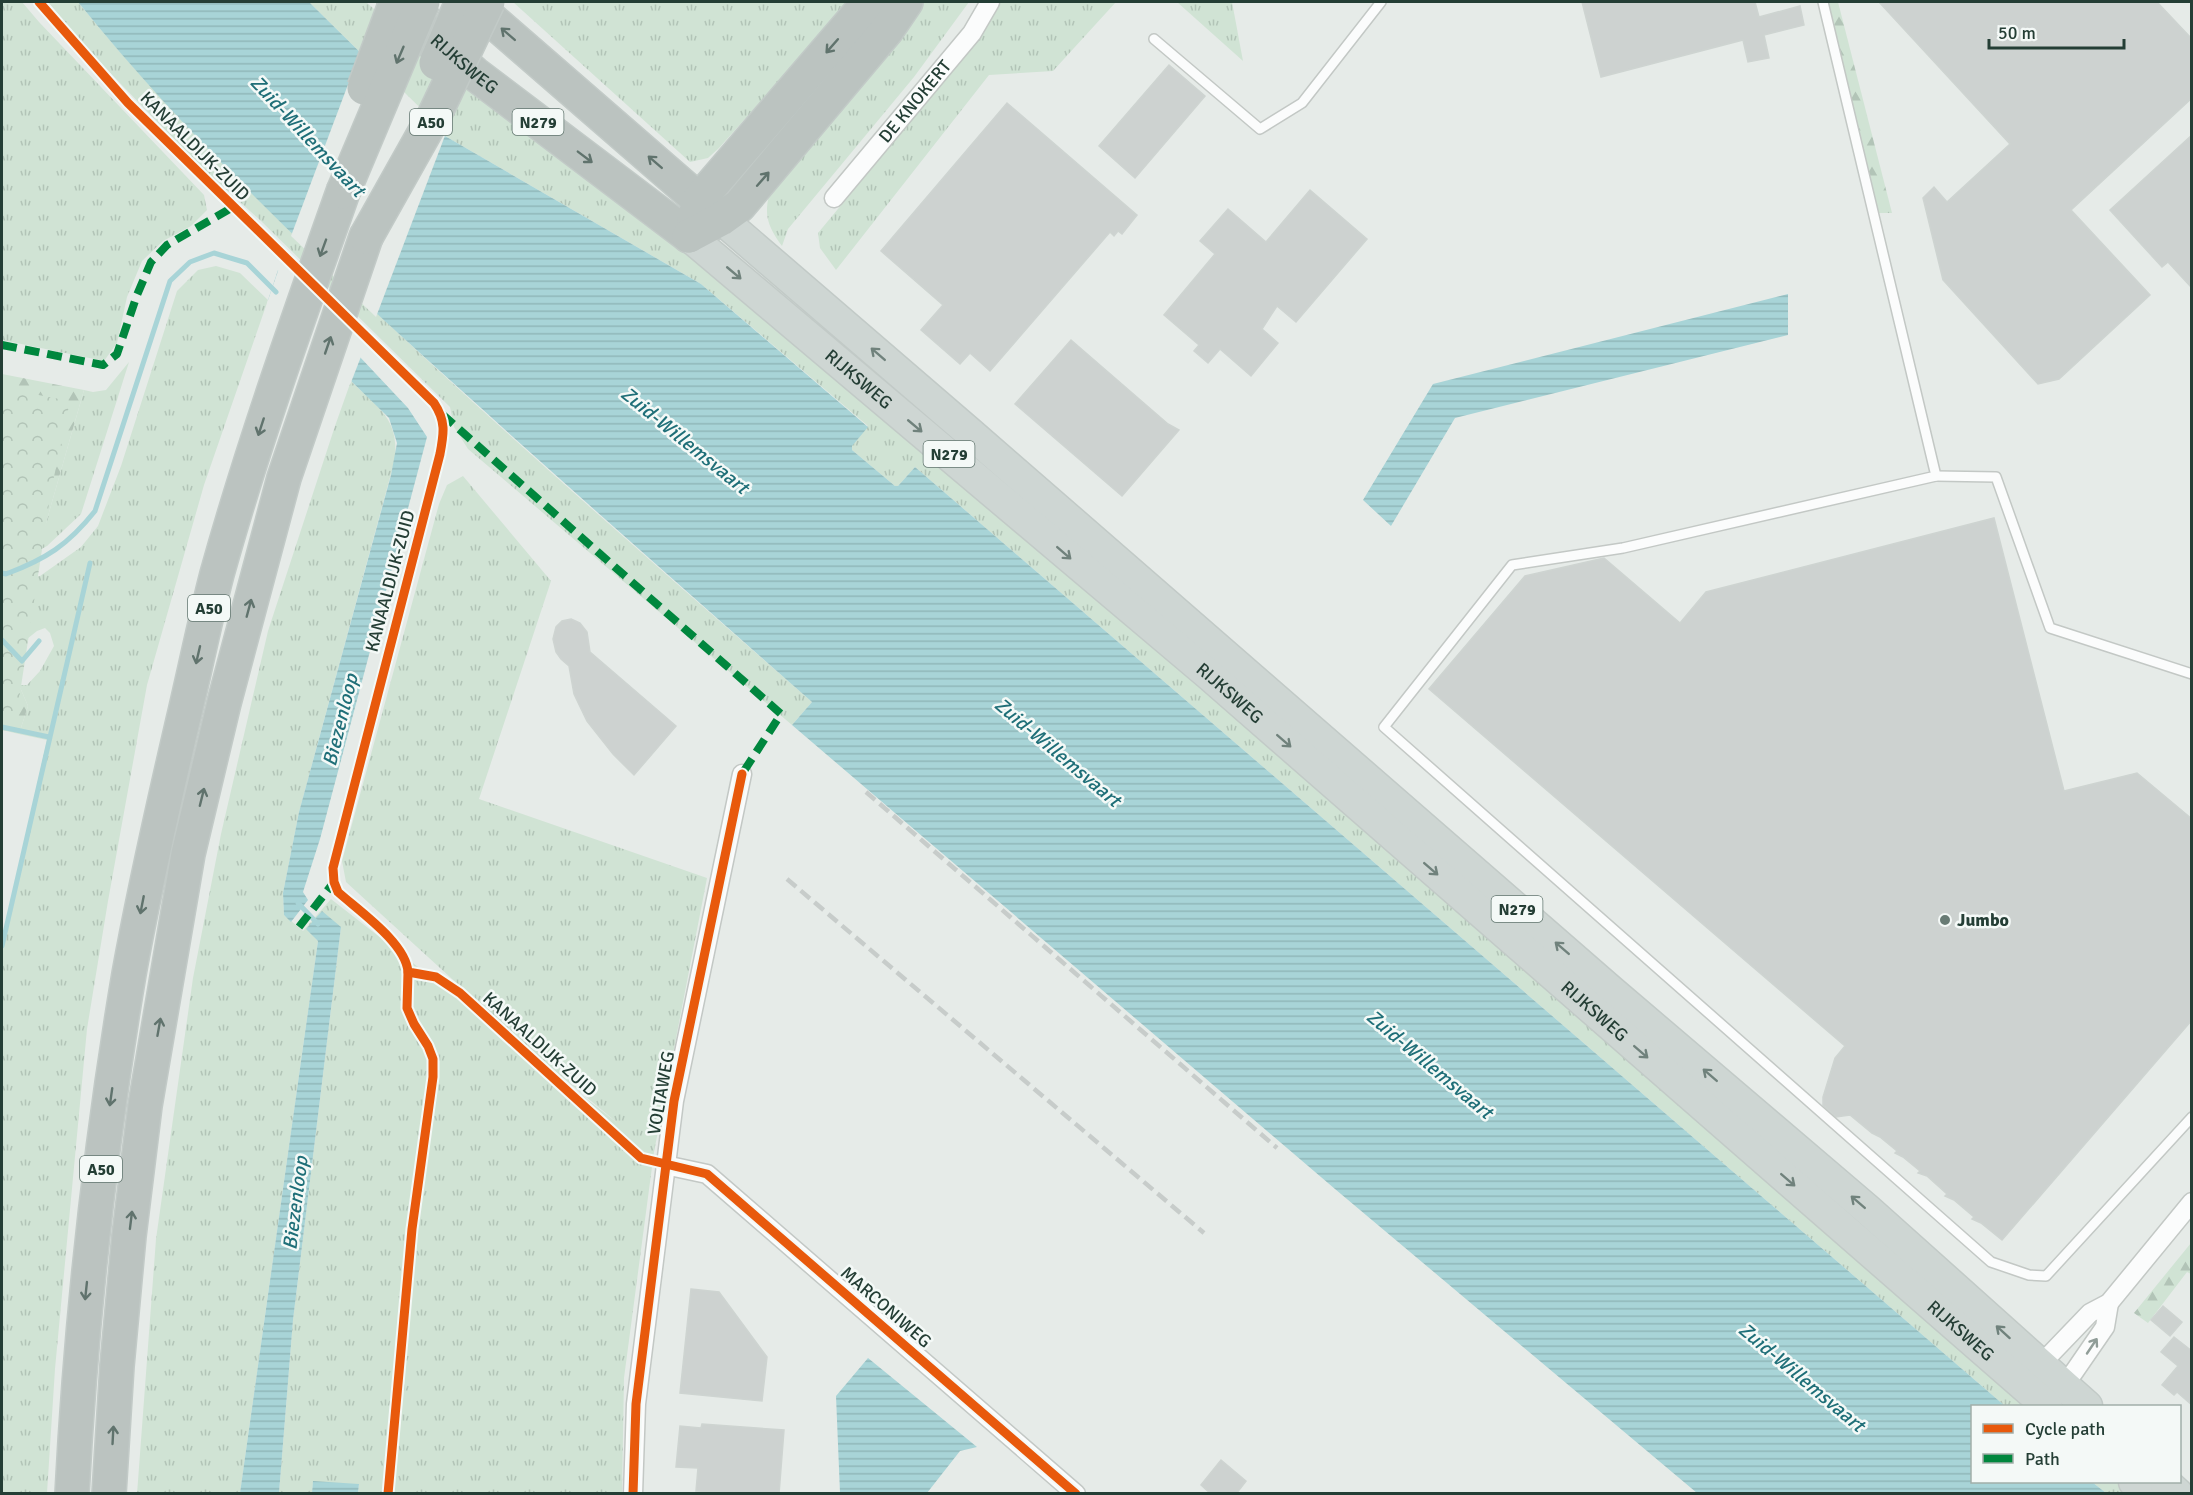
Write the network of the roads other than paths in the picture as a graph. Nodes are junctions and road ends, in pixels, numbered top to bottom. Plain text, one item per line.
1 (394, 2) edge
2 (423, 2) edge
3 (462, 2) edge
4 (471, 2) edge
5 (488, 2) edge
6 (869, 2) edge
7 (906, 2) edge
8 (990, 2) edge
9 (1381, 2) edge
10 (1822, 2) edge
11 (1154, 39) dead end
12 (343, 192) junction
13 (834, 198) dead end
14 (710, 210) junction
15 (689, 236) junction
16 (366, 237) junction
17 (1936, 476) junction
18 (2192, 674) edge
19 (742, 774) dead end
20 (2192, 1118) edge
21 (665, 1165) junction
22 (2192, 1202) edge
23 (2109, 1303) junction
24 (2041, 1364) junction
25 (2048, 1395) edge
26 (2080, 1405) edge
27 (2135, 1483) edge
28 (2166, 1483) edge
29 (72, 1494) edge
30 (109, 1494) edge
31 (633, 1494) edge
32 (1076, 1494) edge
33 (2148, 1494) edge
34 (2178, 1494) edge

1 - 12 highway, A50, bridge
1 -> 15 highway, RIJKSWEG / N279
2 -> 12 highway, A50, bridge
3 - 16 highway, A50, bridge
14 -> 4 highway, RIJKSWEG / N279
5 - 16 highway, A50, bridge
6 -> 14 highway
14 -> 7 highway
8 - 13 street, DE KNOKERT
9 - 11 lane
10 - 17 lane
12 -> 29 highway, A50
14 - 15 highway
24 -> 14 main road, RIJKSWEG / N279
15 -> 25 main road, RIJKSWEG / N279
30 -> 16 highway, A50
17 - 18 lane
17 - 20 lane
19 - 21 street, VOLTAWEG
21 - 31 street, VOLTAWEG
21 - 32 street, MARCONIWEG
22 - 23 street
23 - 24 street
25 -> 23 street
24 - 25 main road, RIJKSWEG / N279
25 - 26 main road, RIJKSWEG / N279
27 - 33 main road
28 - 34 main road

